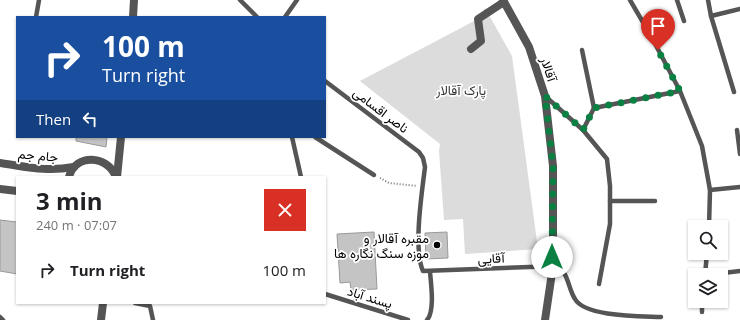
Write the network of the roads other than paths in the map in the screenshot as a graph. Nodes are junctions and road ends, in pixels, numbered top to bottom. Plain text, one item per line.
1 (39, 0) edge
2 (134, 0) edge
3 (240, 0) edge
4 (296, 0) edge
5 (630, 0) edge
6 (677, 0) edge
7 (708, 0) edge
8 (503, 1) edge
9 (740, 9) edge
10 (36, 16) edge
11 (133, 16) edge
12 (256, 16) edge
13 (286, 16) edge
14 (711, 16) junction
15 (684, 21) dead end
16 (471, 49) dead end
17 (582, 50) dead end
18 (326, 82) edge
19 (680, 91) junction
20 (734, 92) dead end
21 (545, 96) junction
22 (594, 108) junction
23 (583, 130) junction
24 (737, 130) dead end
25 (121, 138) edge
26 (292, 138) edge
27 (317, 138) edge
28 (740, 154) edge
29 (0, 163) edge
30 (74, 167) junction
31 (374, 175) road end
32 (70, 176) edge
33 (116, 176) edge
34 (117, 176) edge
35 (301, 176) edge
36 (740, 187) edge
37 (0, 189) edge
38 (710, 190) junction
39 (16, 191) edge
40 (610, 201) junction
41 (656, 201) dead end
42 (708, 220) edge
43 (553, 266) junction
44 (740, 271) edge
45 (430, 272) junction
46 (728, 272) edge
47 (599, 284) dead end
48 (326, 294) edge
49 (103, 304) edge
50 (140, 304) edge
51 (702, 308) edge
52 (702, 312) dead end
53 (0, 317) edge
54 (661, 317) dead end
55 (3, 320) edge
56 (102, 320) edge
57 (153, 320) edge
58 (408, 320) edge
59 (427, 320) edge
60 (545, 320) edge

1 - 10 lane
2 - 11 street
3 - 12 lane
4 - 13 lane
5 - 19 lane
6 - 15 lane
7 - 14 lane
8 - 16 street
8 - 21 street, آقالار
9 - 14 lane
14 - 20 lane
17 - 22 lane
18 - 45 lane, ناصر اقسامی
19 - 22 lane
19 - 38 lane
21 - 23 lane
21 - 43 street, آقالار
22 - 23 lane
23 - 40 lane
24 - 28 lane
25 - 34 street
26 - 35 lane
27 - 31 lane
29 - 30 street, جام جم
30 - 32 street
30 - 33 street, جام جم
36 - 38 lane
37 - 39 street
38 - 42 lane
40 - 41 lane
40 - 47 lane
43 - 45 lane, آقایی
43 - 54 lane
43 - 60 street, آقالار
44 - 46 lane
45 - 59 lane
48 - 58 lane, پسند آباد
49 - 56 street
50 - 57 lane
51 - 52 lane
53 - 55 lane

